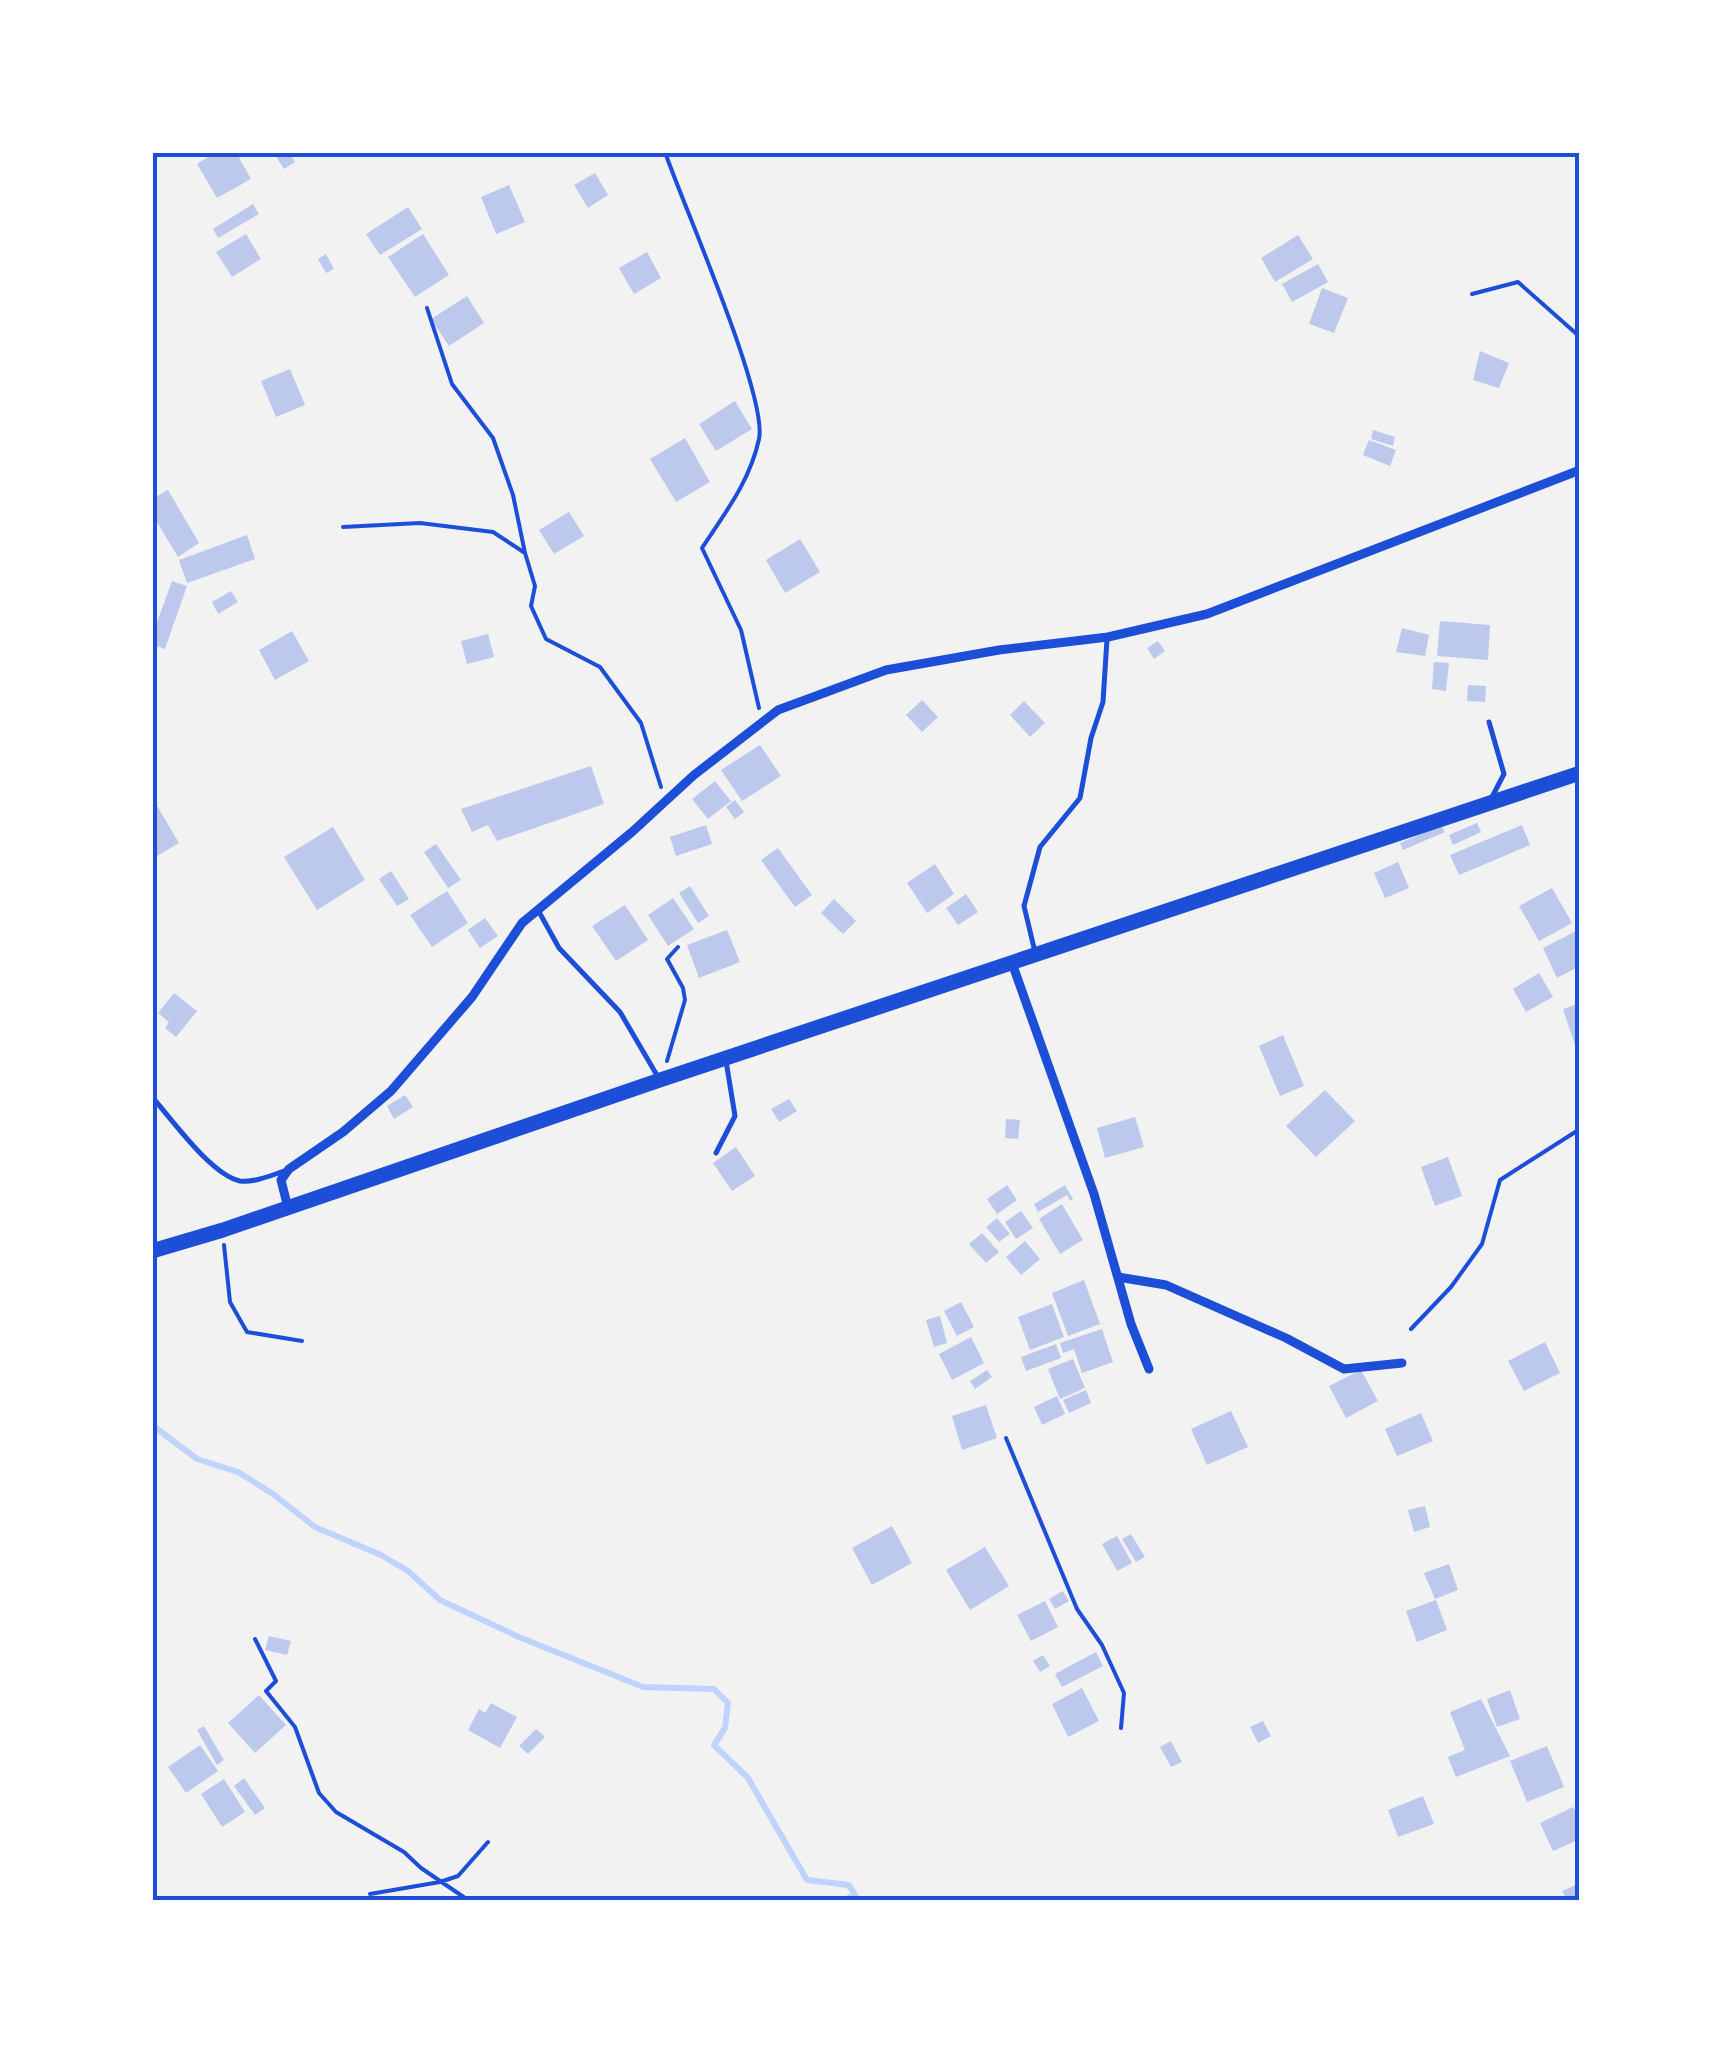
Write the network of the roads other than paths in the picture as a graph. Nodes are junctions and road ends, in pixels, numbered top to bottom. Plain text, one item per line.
1 (1580, 470) edge
2 (1108, 637) junction
3 (1490, 722) dead end
4 (1580, 773) edge
5 (1489, 804) junction
6 (538, 910) junction
7 (1036, 956) junction
8 (1012, 963) junction
9 (725, 1058) junction
10 (660, 1080) junction
11 (152, 1096) edge
12 (716, 1154) dead end
13 (289, 1170) junction
14 (288, 1208) junction
15 (152, 1251) edge
16 (1118, 1277) junction
17 (1402, 1363) dead end
18 (1149, 1368) dead end

1 - 2 street
2 - 6 street
2 - 7 lane
3 - 5 lane
4 - 5 highway
5 - 7 highway
6 - 10 lane
6 - 13 street
7 - 8 highway
8 - 9 highway
8 - 16 street
9 - 10 highway
9 - 12 lane
10 - 14 highway
11 - 13 lane
13 - 14 street
14 - 15 highway
16 - 17 street
16 - 18 street

